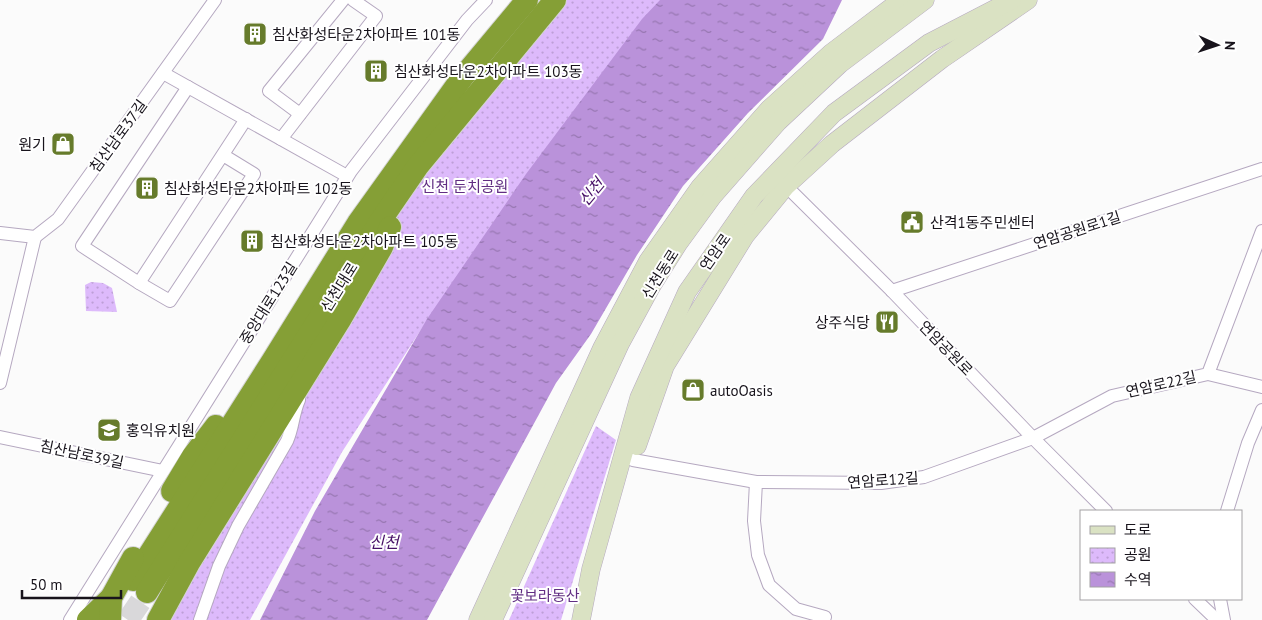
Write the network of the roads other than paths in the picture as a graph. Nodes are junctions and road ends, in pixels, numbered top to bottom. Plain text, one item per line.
1 (216, 0) edge
2 (343, 0) edge
3 (353, 0) edge
4 (486, 0) edge
5 (901, 0) edge
6 (924, 0) edge
7 (1040, 0) edge
8 (539, 3) edge
9 (1019, 3) edge
10 (163, 73) junction
11 (188, 87) junction
12 (300, 114) junction
13 (246, 119) junction
14 (281, 139) junction
15 (222, 155) junction
16 (1262, 169) edge
17 (347, 176) junction
18 (406, 183) junction
19 (786, 186) junction
20 (1262, 231) edge
21 (0, 233) edge
22 (35, 237) junction
23 (139, 283) junction
24 (892, 291) junction
25 (1208, 374) junction
26 (304, 377) junction
27 (0, 383) edge
28 (1262, 388) edge
29 (1262, 410) edge
30 (0, 437) edge
31 (1033, 438) junction
32 (633, 460) junction
33 (163, 471) junction
34 (756, 482) junction
35 (1105, 510) edge
36 (1227, 510) edge
37 (124, 595) edge
38 (1196, 600) edge
39 (1220, 600) edge
40 (825, 617) dead end
41 (158, 619) edge
42 (70, 620) edge
43 (88, 620) edge
44 (128, 620) edge
45 (200, 620) edge
46 (478, 620) edge
47 (493, 620) edge
48 (581, 620) edge
49 (588, 620) edge
50 (1217, 620) edge
51 (1224, 620) edge

1 - 10 street, 침산남로37길
2 - 12 street
3 - 12 street
4 - 17 street, 중앙대로123길
5 - 46 main road, 신천동로
6 - 47 main road, 신천동로
7 - 9 main road
8 - 18 highway, 신천대로
8 - 37 highway, 신천대로
9 - 19 main road, 연암로
9 - 48 main road, 연암로
10 - 11 street
10 - 22 street, 침산남로37길
11 - 13 street
11 - 23 street
12 - 14 street
13 - 14 street
13 - 15 street
14 - 17 street
15 - 23 street
15 - 23 street
16 - 24 street, 연암공원로1길
17 - 33 street, 중앙대로123길
18 - 26 highway
18 - 37 highway, 신천대로
19 - 24 street, 연암공원로
19 - 32 main road, 연암로
20 - 25 street, 연암로22길
21 - 22 street
22 - 27 street
24 - 31 street, 연암공원로
25 - 28 street
25 - 31 street, 연암로22길
26 - 41 highway
26 - 45 street
29 - 36 street
30 - 33 street, 침산남로39길
31 - 34 street, 연암로12길
31 - 35 street, 연암공원로
32 - 34 street, 연암로12길
32 - 49 main road, 연암로
33 - 42 street, 중앙대로123길
34 - 40 street
37 - 43 highway
37 - 44 highway
38 - 50 street
39 - 51 street

